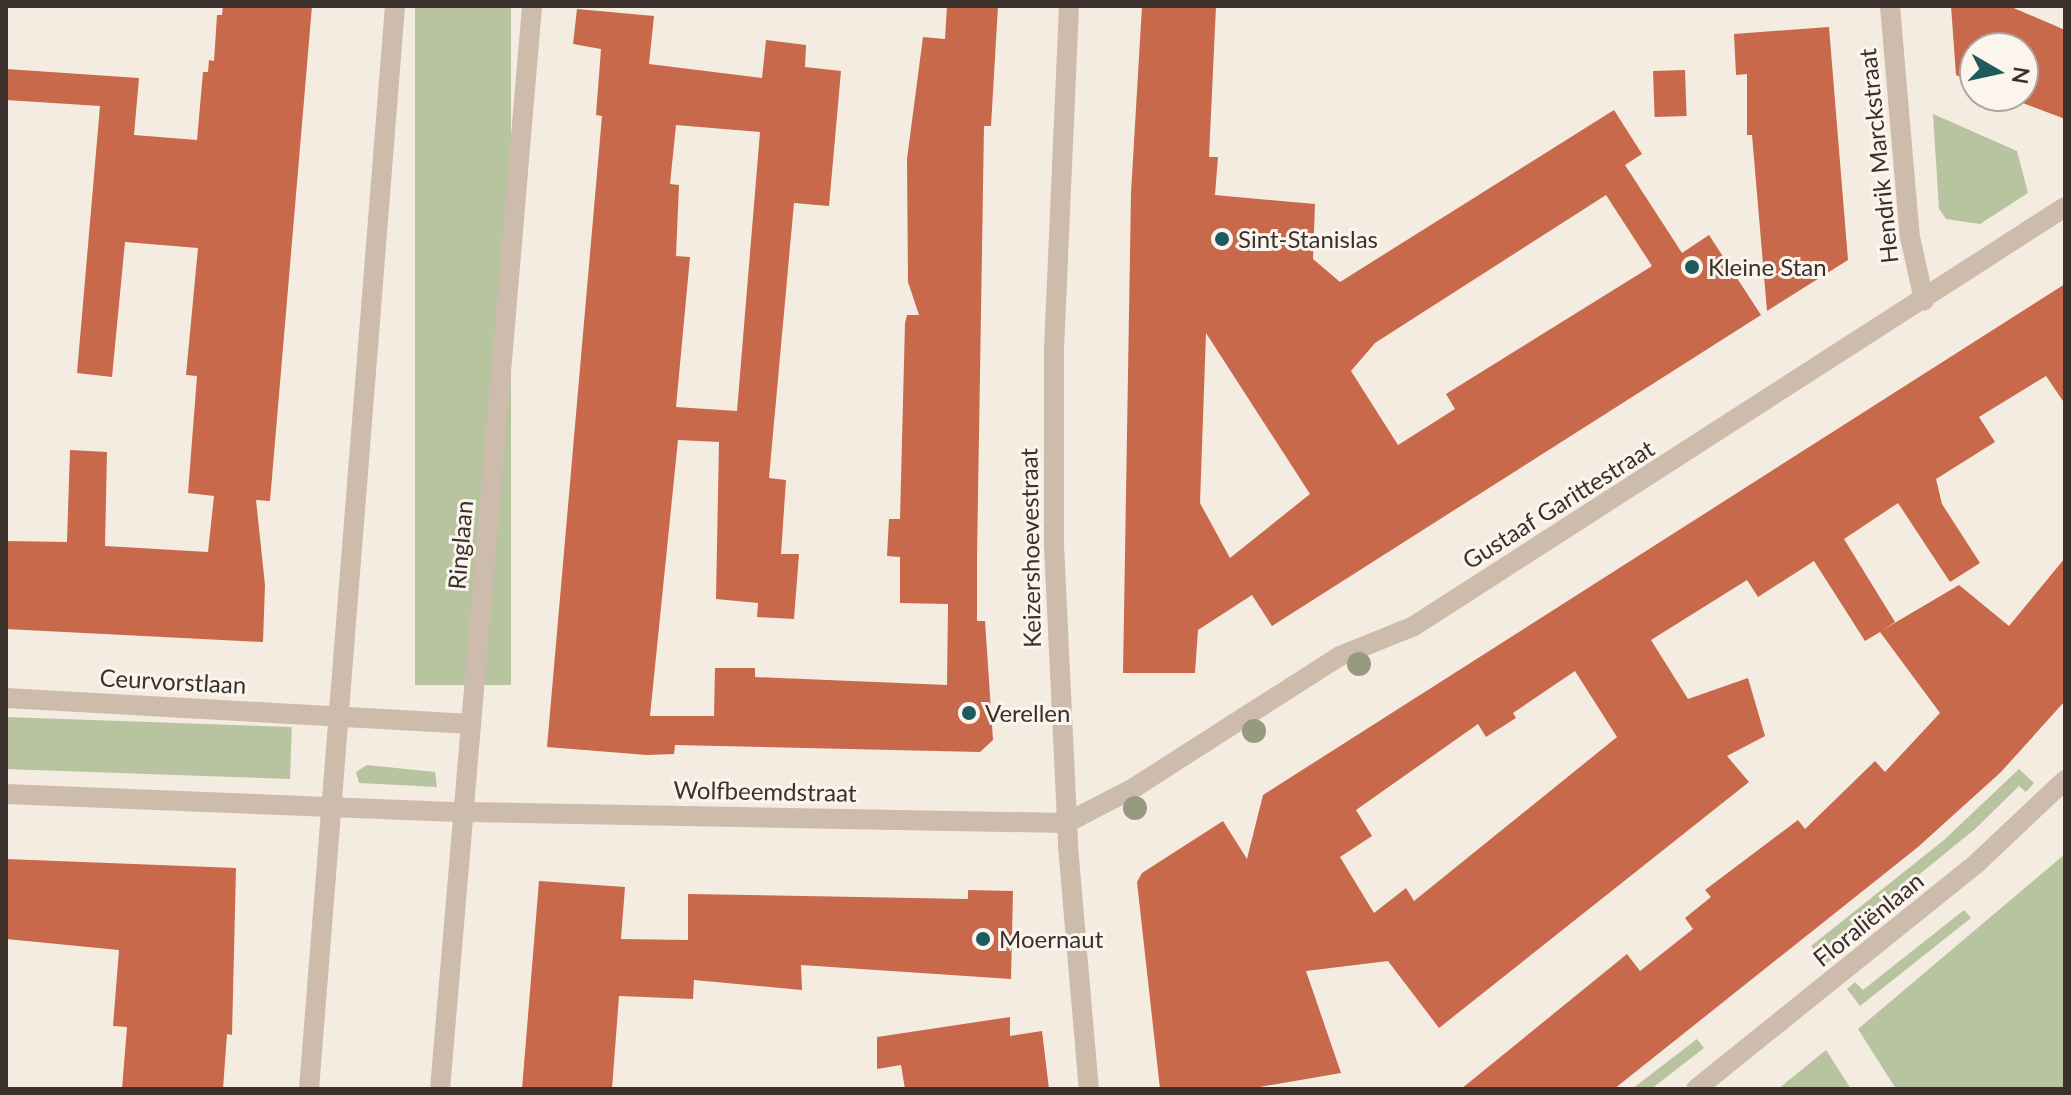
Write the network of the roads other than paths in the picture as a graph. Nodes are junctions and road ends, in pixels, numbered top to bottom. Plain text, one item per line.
1 (395, 6) edge
2 (532, 6) edge
3 (1069, 6) edge
4 (1890, 6) edge
5 (2065, 207) edge
6 (1924, 300) junction
7 (6, 698) edge
8 (336, 716) junction
9 (471, 724) junction
10 (2065, 780) edge
11 (6, 794) edge
12 (329, 806) junction
13 (464, 812) junction
14 (1066, 823) junction
15 (309, 1089) edge
16 (440, 1089) edge
17 (1089, 1089) edge
18 (1696, 1089) edge

1 - 8 street
2 - 9 street, Ringlaan
3 - 14 street, Keizershoevestraat
4 - 6 street, Hendrik Marckstraat
5 - 6 street, Gustaaf Garittestraat
6 - 14 street, Gustaaf Garittestraat
7 - 8 street, Ceurvorstlaan
8 - 9 street, Ceurvorstlaan
8 - 12 street
9 - 13 street, Ringlaan
10 - 18 street, Floraliënlaan
11 - 12 street
12 - 13 street, Wolfbeemdstraat
12 - 15 street
13 - 14 street, Wolfbeemdstraat
13 - 16 street, Ringlaan
14 - 17 street, Keizershoevestraat

